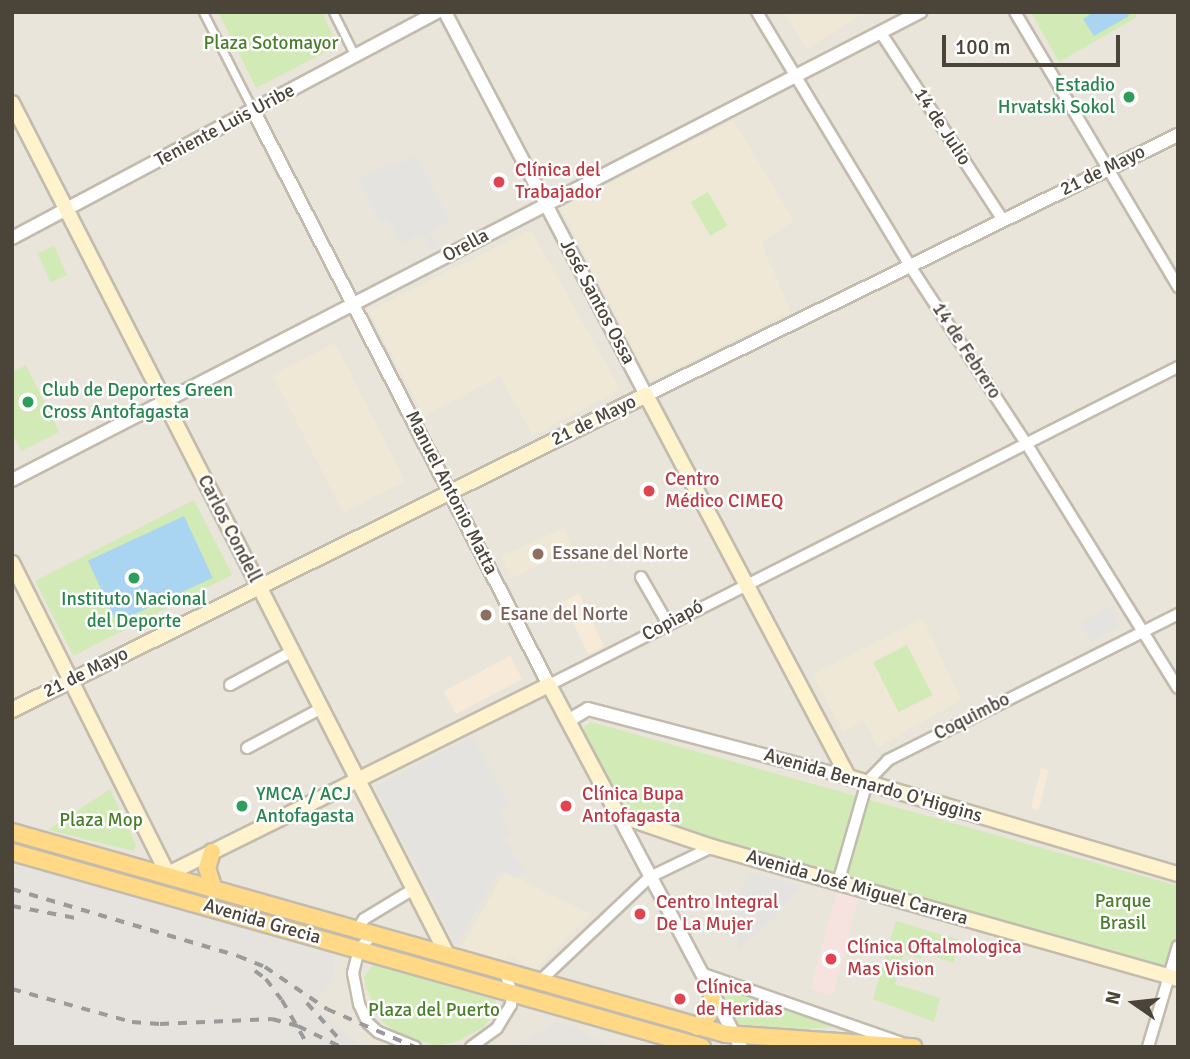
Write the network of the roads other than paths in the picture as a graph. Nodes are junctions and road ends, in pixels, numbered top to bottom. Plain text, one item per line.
1 (203, 12) edge
2 (332, 12) edge
3 (437, 12) edge
4 (445, 12) edge
5 (757, 12) edge
6 (920, 12) edge
7 (1015, 12) edge
8 (881, 33) junction
9 (355, 56) junction
10 (797, 77) junction
11 (12, 103) edge
12 (253, 110) junction
13 (1178, 135) edge
14 (1108, 169) junction
15 (546, 205) junction
16 (66, 209) junction
17 (1003, 220) junction
18 (12, 238) edge
19 (910, 266) junction
20 (1178, 287) edge
21 (354, 305) junction
22 (1178, 367) edge
23 (646, 396) junction
24 (165, 403) junction
25 (1026, 443) junction
26 (12, 480) edge
27 (450, 493) junction
28 (12, 564) edge
29 (642, 577) dead end
30 (746, 583) junction
31 (258, 587) junction
32 (1178, 614) edge
33 (668, 624) junction
34 (1142, 631) junction
35 (291, 652) junction
36 (71, 680) junction
37 (230, 685) dead end
38 (549, 685) junction
39 (1178, 688) edge
40 (320, 709) junction
41 (12, 710) edge
42 (568, 721) junction
43 (247, 748) dead end
44 (848, 777) junction
45 (357, 782) junction
46 (867, 782) junction
47 (618, 815) junction
48 (12, 832) edge
49 (712, 847) junction
50 (12, 852) edge
51 (212, 852) junction
52 (1177, 873) edge
53 (169, 874) junction
54 (650, 877) junction
55 (838, 883) junction
56 (126, 884) junction
57 (213, 886) junction
58 (412, 890) junction
59 (181, 900) junction
60 (366, 930) junction
61 (1178, 946) edge
62 (359, 950) junction
63 (447, 954) junction
64 (504, 970) junction
65 (701, 973) junction
66 (1173, 978) edge
67 (541, 980) junction
68 (512, 993) junction
69 (712, 997) junction
70 (698, 1027) junction
71 (738, 1041) edge
72 (914, 1046) edge
73 (415, 1047) edge
74 (471, 1047) edge
75 (702, 1047) edge
76 (1148, 1047) edge

1 - 12 street, Manuel Antonio Matta
2 - 9 street
3 - 9 street, Teniente Luis Uribe
4 - 15 street, José Santos Ossa
5 - 10 street, 14 de Febrero
6 - 8 street, Orella
7 - 14 street
8 - 10 street, Orella
8 - 17 street, 14 de Julio
9 - 12 street, Teniente Luis Uribe
10 - 15 street, Orella
10 - 19 street, 14 de Febrero
11 - 16 main road, Carlos Condell
12 - 16 street, Teniente Luis Uribe
12 - 21 street, Manuel Antonio Matta
13 - 14 street, 21 de Mayo
14 - 17 street, 21 de Mayo
14 - 20 street
15 - 21 street, Orella
15 - 23 street, José Santos Ossa
16 - 18 street, Teniente Luis Uribe
16 - 24 main road, Carlos Condell
17 - 19 street, 21 de Mayo
19 - 23 street, 21 de Mayo
19 - 25 street, 14 de Febrero
21 - 24 street, Orella
21 - 27 street, Manuel Antonio Matta
22 - 25 street, Copiapó
23 - 27 main road, 21 de Mayo
23 - 30 main road, José Santos Ossa
24 - 26 street, Orella
24 - 31 main road, Carlos Condell
25 - 30 street, Copiapó
25 - 34 street, 14 de Febrero
27 - 31 main road, 21 de Mayo
27 - 38 street, Manuel Antonio Matta
28 - 36 main road
29 - 33 street
30 - 33 street, Copiapó
30 - 44 main road, José Santos Ossa
31 - 35 main road, Carlos Condell
31 - 36 main road, 21 de Mayo
32 - 34 street, Coquimbo
33 - 38 street, Copiapó
34 - 39 street, 14 de Febrero
34 - 46 street, Coquimbo
35 - 37 street
35 - 40 main road, Carlos Condell
36 - 41 main road, 21 de Mayo
36 - 53 main road
38 - 42 main road, Manuel Antonio Matta
38 - 45 main road, Copiapó
40 - 43 street
40 - 45 main road, Carlos Condell
42 - 44 street, Avenida Bernardo O'Higgins
42 - 47 main road, Manuel Antonio Matta
44 - 46 main road, Avenida Bernardo O'Higgins
45 - 51 main road, Copiapó
45 - 58 main road, Carlos Condell
46 - 52 main road, Avenida Bernardo O'Higgins
46 - 55 street
47 - 49 main road, Avenida José Miguel Carrera
47 - 54 street, Manuel Antonio Matta
48 - 53 highway, Avenida Grecia
49 - 54 street
49 - 55 main road, Avenida José Miguel Carrera
50 - 56 highway, Avenida Grecia
51 - 53 main road, Copiapó
51 - 57 highway
53 - 56 highway
53 - 57 highway, Avenida Grecia
53 - 59 highway
54 - 65 street, Manuel Antonio Matta
54 - 67 street
55 - 66 main road, Avenida José Miguel Carrera
56 - 59 highway, Avenida Grecia
57 - 60 highway, Avenida Grecia
58 - 60 street
58 - 63 main road, Carlos Condell
59 - 62 highway, Avenida Grecia
60 - 62 street
60 - 63 highway, Avenida Grecia
61 - 66 street
62 - 68 highway, Avenida Grecia
62 - 73 street
63 - 64 highway, Avenida Grecia
64 - 67 highway, Avenida Grecia
64 - 68 street
65 - 69 street, Manuel Antonio Matta
65 - 72 street, Avenida Grecia
66 - 76 street
67 - 70 highway, Avenida Grecia
68 - 74 street
68 - 75 highway, Avenida Grecia
69 - 70 highway
69 - 71 street, Manuel Antonio Matta
70 - 71 highway, Avenida Grecia
71 - 72 highway, Avenida Grecia

